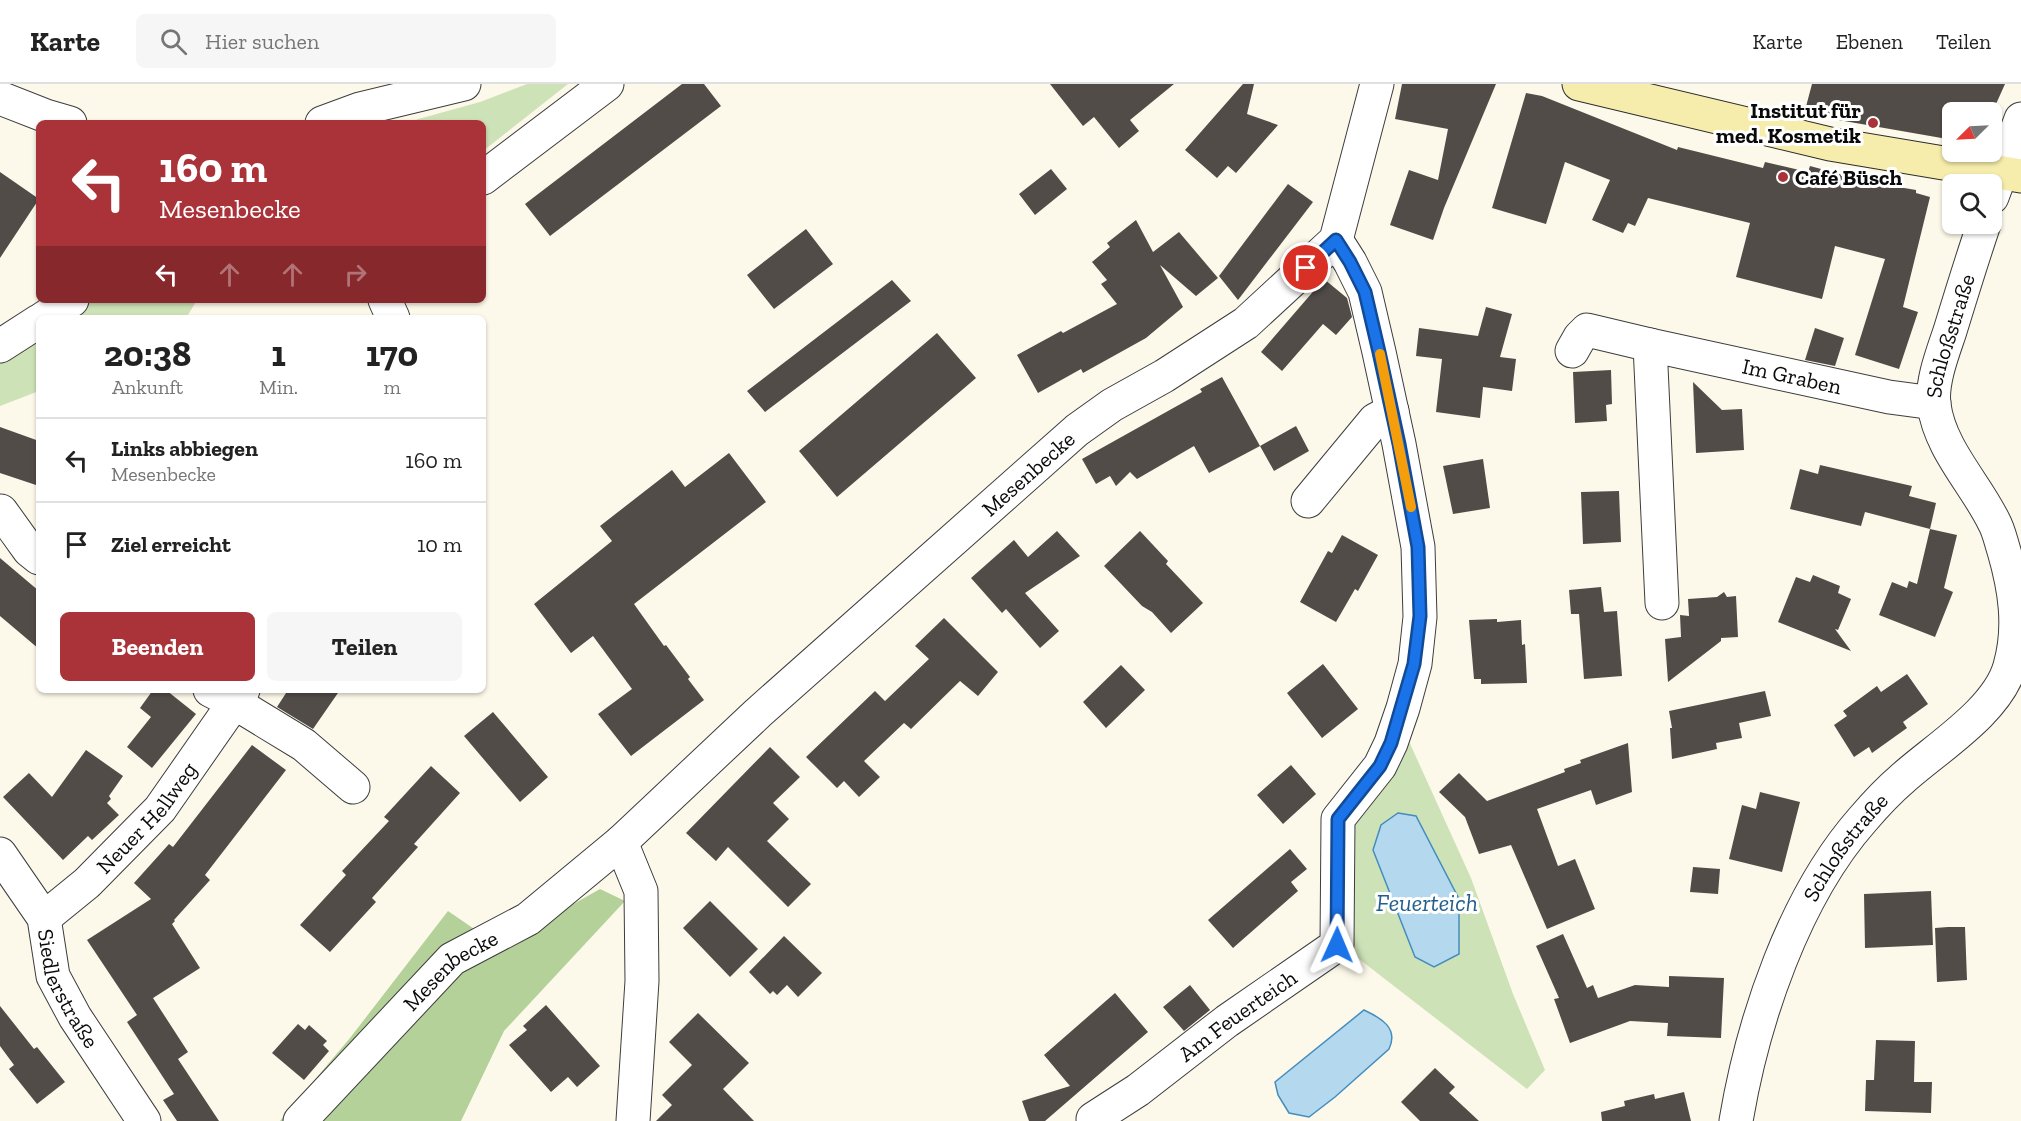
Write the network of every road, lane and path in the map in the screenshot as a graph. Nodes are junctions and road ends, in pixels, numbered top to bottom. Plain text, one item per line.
1 (464, 84) edge
2 (607, 84) edge
3 (1377, 84) edge
4 (1579, 84) edge
5 (0, 98) edge
6 (2021, 119) edge
7 (60, 120) edge
8 (331, 120) edge
9 (486, 176) edge
10 (2004, 182) edge
11 (1981, 234) edge
12 (1336, 240) junction
13 (67, 303) edge
14 (49, 315) edge
15 (36, 323) edge
16 (1650, 345) junction
17 (0, 346) edge
18 (1572, 351) dead end
19 (1934, 403) junction
20 (1392, 411) junction
21 (1308, 501) dead end
22 (1, 511) edge
23 (36, 556) edge
24 (1662, 603) dead end
25 (2019, 615) edge
26 (229, 694) edge
27 (353, 787) dead end
28 (621, 842) junction
29 (0, 854) edge
30 (44, 918) junction
31 (1093, 1119) dead end
32 (144, 1121) edge
33 (300, 1121) edge
34 (633, 1121) edge
35 (1736, 1121) edge

1 - 8 street
2 - 9 street
3 - 12 street
4 - 10 street
5 - 7 street
6 - 10 street
11 - 19 street, Schloßstraße
12 - 20 street, Am Feuerteich
12 - 28 street, Mesenbecke
13 - 14 street
15 - 17 street
16 - 18 street, Im Graben
16 - 19 street, Im Graben
16 - 24 street
19 - 25 street, Schloßstraße
20 - 21 street
20 - 31 street, Am Feuerteich
22 - 23 street
25 - 35 street, Schloßstraße
26 - 27 street, Neuer Hellweg
26 - 30 street, Neuer Hellweg
28 - 33 street, Mesenbecke
28 - 34 street
29 - 30 street, Siedlerstraße
30 - 32 street, Siedlerstraße

